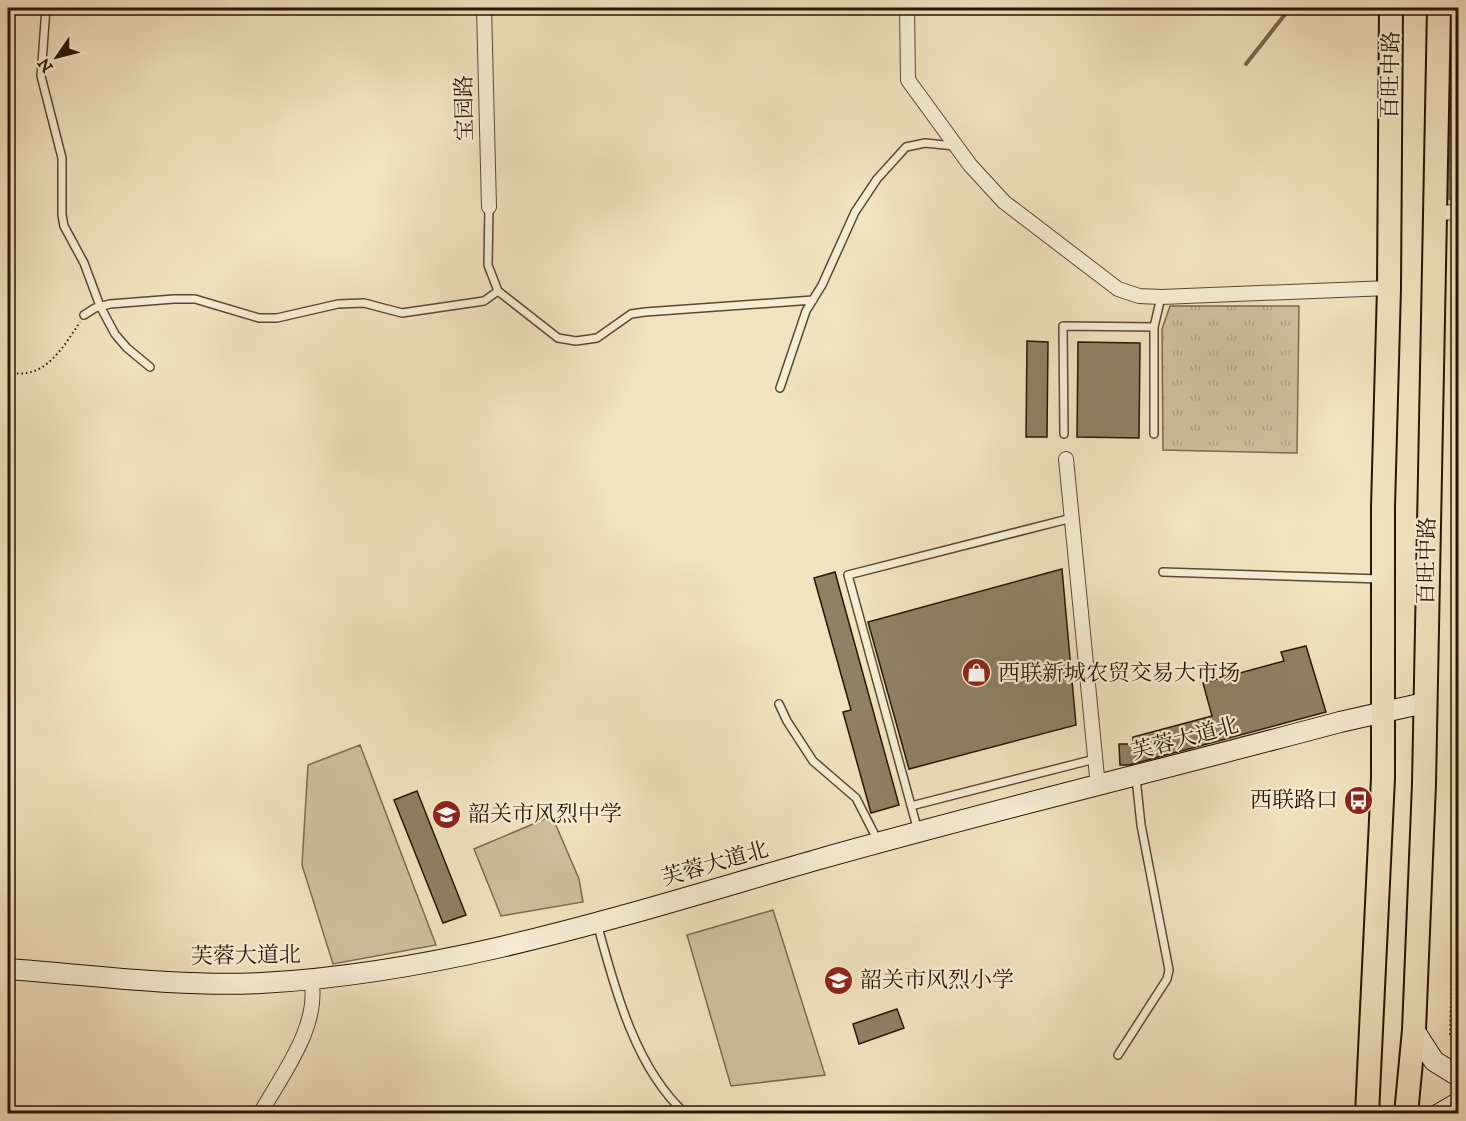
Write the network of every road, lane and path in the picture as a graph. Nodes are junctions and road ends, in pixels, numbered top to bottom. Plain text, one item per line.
1 (46, 8) edge
2 (484, 8) edge
3 (907, 8) edge
4 (1391, 8) edge
5 (1439, 8) edge
6 (957, 146) junction
7 (489, 207) joint
8 (1447, 212) edge
9 (1389, 288) junction
10 (498, 291) junction
11 (1161, 297) junction
12 (813, 300) junction
13 (100, 306) junction
14 (84, 315) joint
15 (1154, 327) junction
16 (150, 367) dead end
17 (8, 372) edge
18 (780, 388) dead end
19 (1458, 420) edge
20 (1064, 434) dead end
21 (1154, 434) dead end
22 (1066, 459) dead end
23 (1072, 518) junction
24 (1163, 572) dead end
25 (1458, 572) edge
26 (1383, 579) junction
27 (1424, 703) junction
28 (779, 704) dead end
29 (1384, 712) junction
30 (1458, 751) edge
31 (1095, 759) junction
32 (1135, 777) junction
33 (1098, 787) junction
34 (911, 806) junction
35 (919, 833) junction
36 (879, 844) junction
37 (597, 923) junction
38 (8, 969) edge
39 (311, 978) junction
40 (1413, 1030) junction
41 (1457, 1046) dead end
42 (1118, 1055) dead end
43 (1458, 1076) edge
44 (1458, 1103) edge
45 (260, 1113) edge
46 (686, 1113) edge
47 (1367, 1113) edge
48 (1406, 1113) edge
49 (1439, 1113) edge

1 - 13 lane
2 - 7 street, 宝园路
3 - 6 street
4 - 9 main road, 百旺中路
5 - 8 main road, 百旺中路
6 - 11 street
6 - 12 lane
7 - 10 lane
8 - 27 main road, 百旺中路
9 - 11 street
9 - 26 main road, 百旺中路
10 - 12 lane
10 - 13 lane
11 - 15 lane
12 - 18 lane
13 - 14 lane
13 - 16 lane
14 - 17 path
15 - 20 lane
15 - 21 lane
19 - 25 path
22 - 23 street
23 - 31 street
23 - 34 lane
24 - 26 lane
26 - 29 main road, 百旺中路
27 - 29 main road, 芙蓉大道北
27 - 40 main road, 百旺中路
28 - 36 lane
29 - 32 main road, 芙蓉大道北
29 - 47 main road, 百旺中路
30 - 41 path
31 - 33 street
31 - 34 lane
32 - 33 main road, 芙蓉大道北
32 - 42 lane
33 - 35 main road, 芙蓉大道北
34 - 35 lane
35 - 36 main road, 芙蓉大道北
36 - 37 main road, 芙蓉大道北
37 - 39 main road, 芙蓉大道北
37 - 46 lane
38 - 39 main road, 芙蓉大道北
39 - 45 street
40 - 43 main road
40 - 48 main road, 百旺中路
44 - 49 main road

